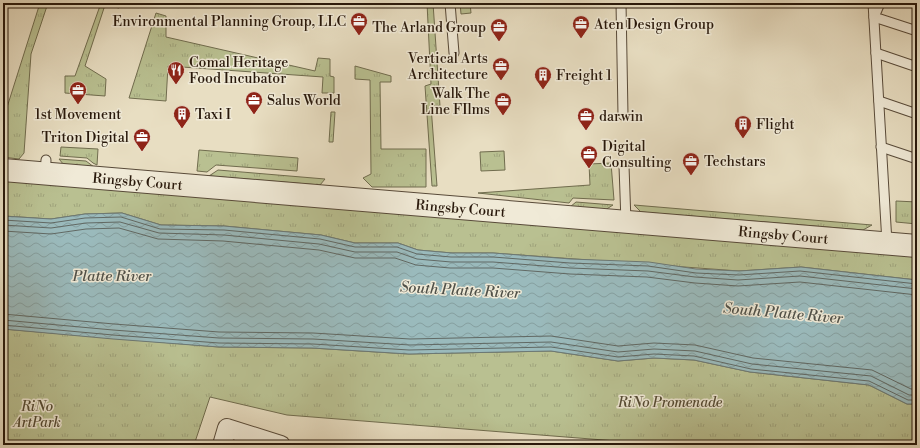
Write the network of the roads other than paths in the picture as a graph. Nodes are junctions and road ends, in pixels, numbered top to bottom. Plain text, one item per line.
1 (450, 3) edge
2 (621, 3) edge
3 (873, 3) edge
4 (880, 3) edge
5 (874, 16) junction
6 (917, 31) edge
7 (454, 53) dead end
8 (876, 53) junction
9 (917, 67) edge
10 (879, 101) junction
11 (624, 114) dead end
12 (917, 114) edge
13 (881, 147) junction
14 (917, 159) edge
15 (624, 166) dead end
16 (3, 170) edge
17 (626, 222) junction
18 (887, 243) junction
19 (917, 246) edge
20 (224, 437) edge
21 (281, 445) edge

1 - 7 lane
2 - 11 lane
3 - 5 lane
4 - 5 lane
5 - 6 lane
5 - 8 lane
8 - 9 lane
8 - 10 lane
10 - 12 lane
10 - 13 lane
13 - 14 lane
13 - 18 lane
15 - 17 lane
16 - 17 street, Ringsby Court
17 - 18 street, Ringsby Court
18 - 19 street, Ringsby Court
20 - 21 street

